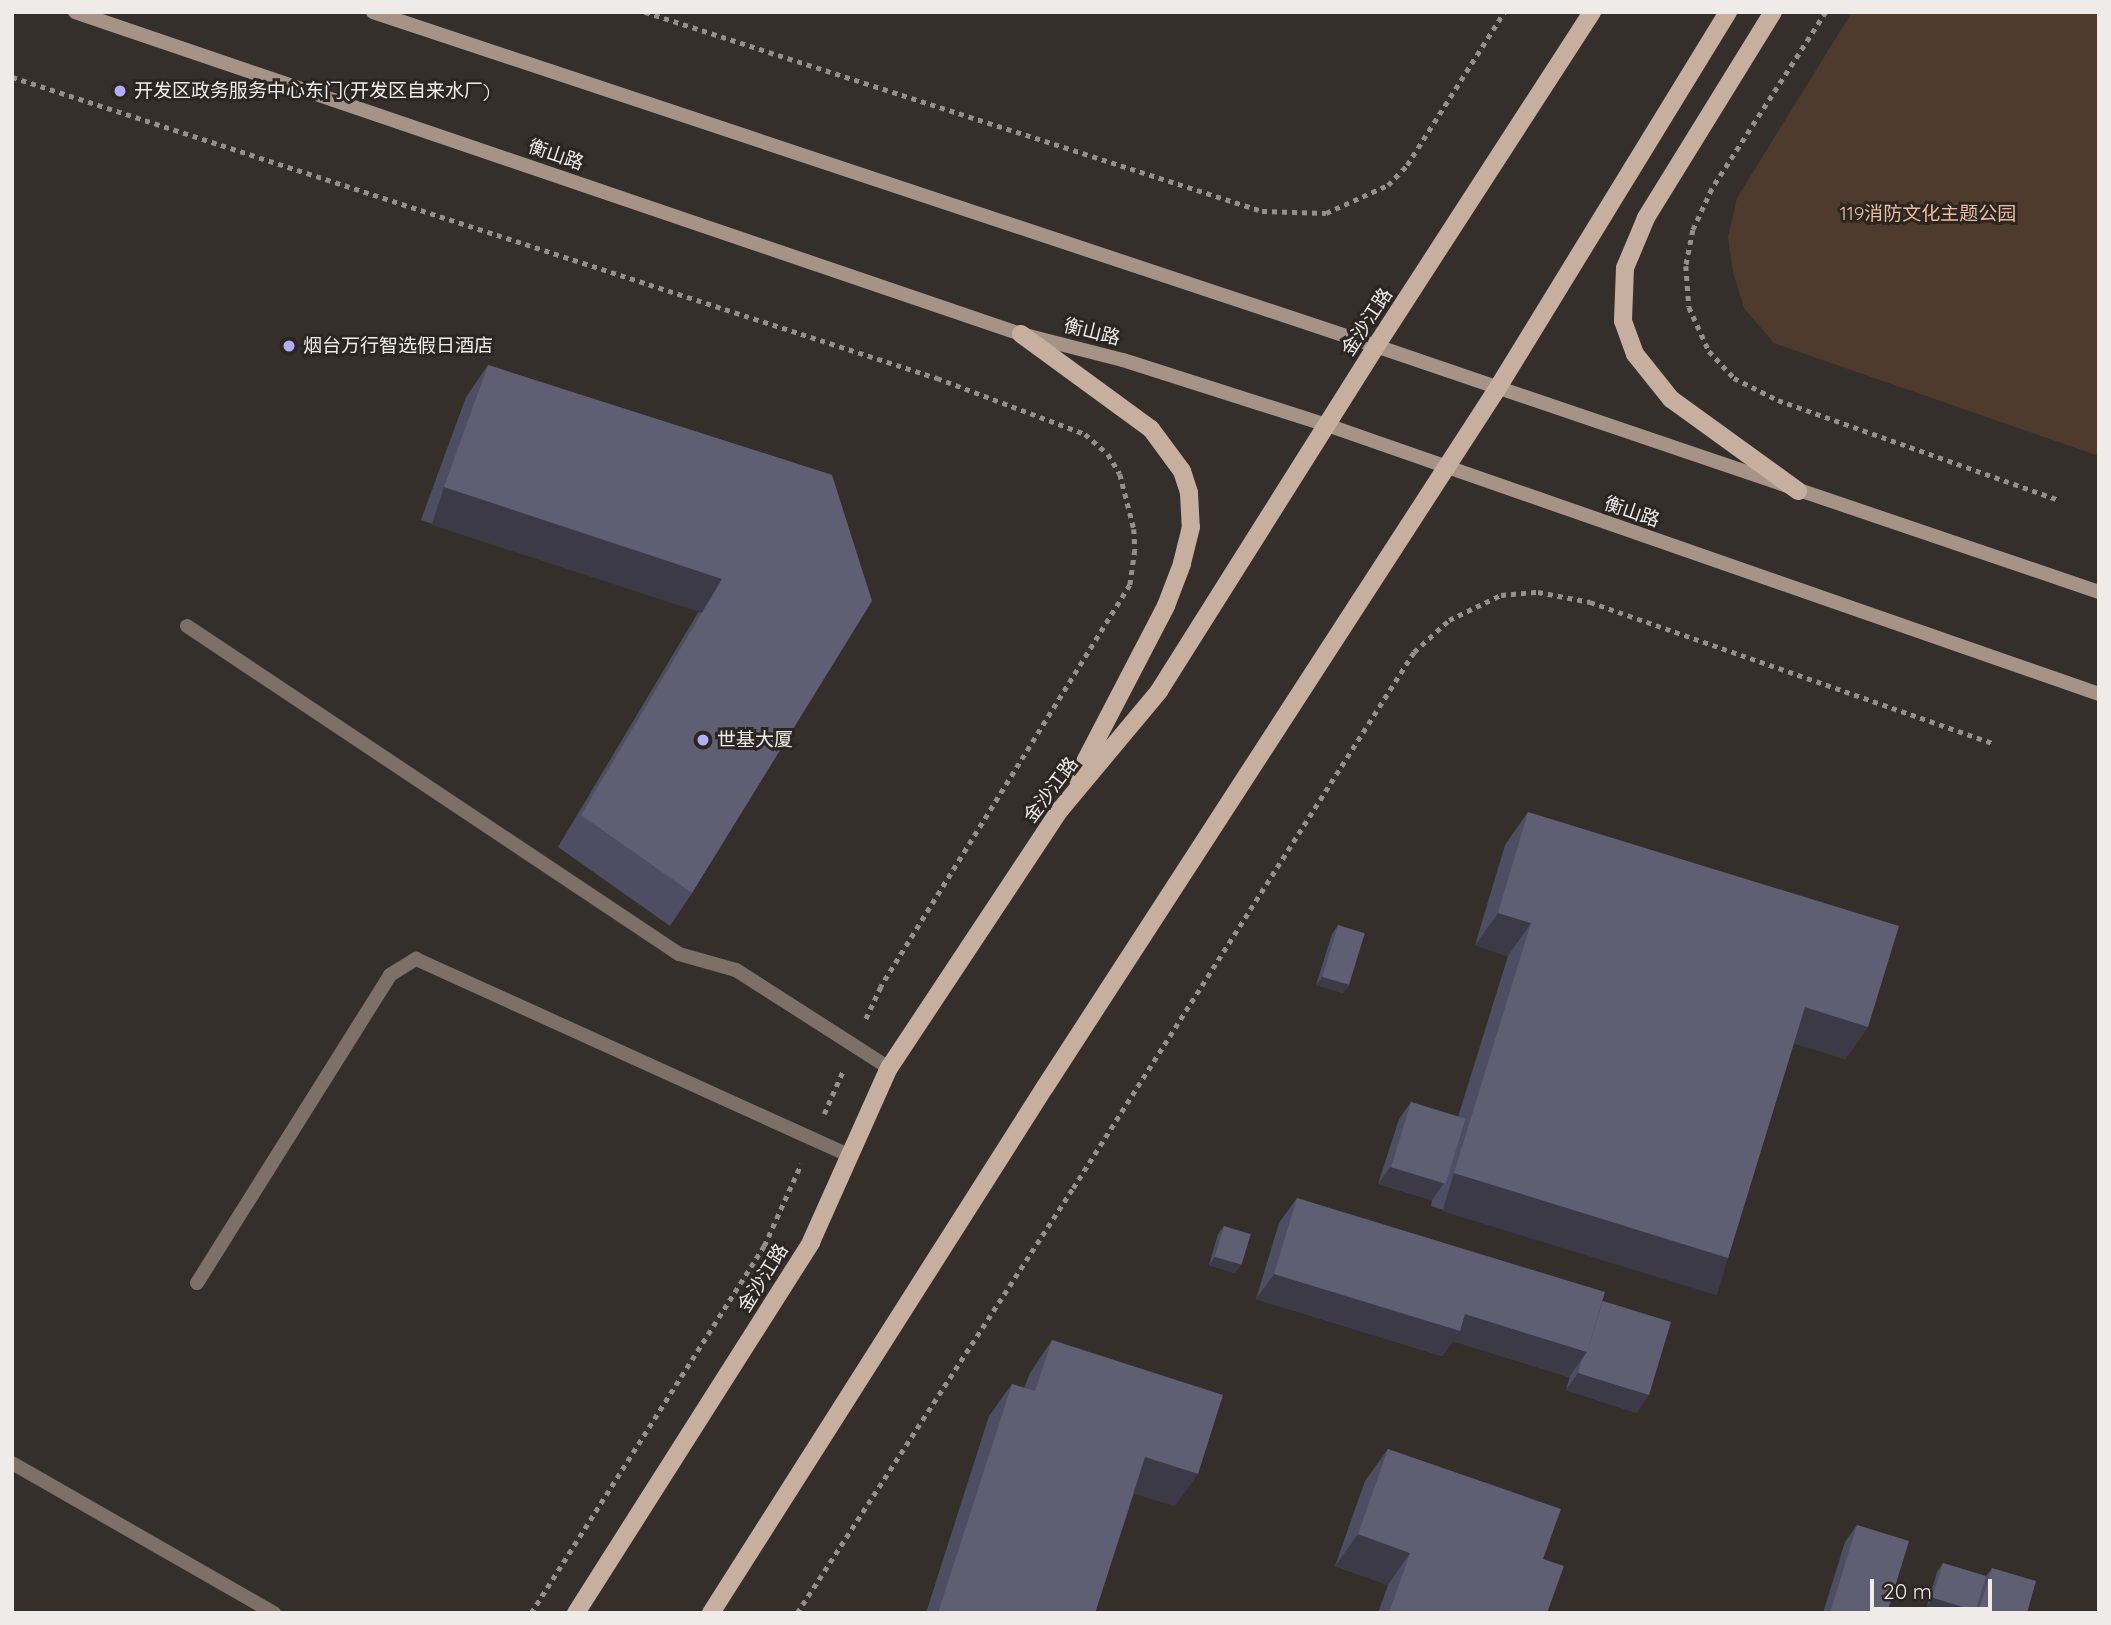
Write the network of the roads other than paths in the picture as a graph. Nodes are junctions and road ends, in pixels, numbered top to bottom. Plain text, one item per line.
1 (75, 12) edge
2 (373, 12) edge
3 (1592, 12) edge
4 (1728, 12) edge
5 (1773, 12) edge
6 (1021, 334) junction
7 (1376, 346) junction
8 (1497, 389) junction
9 (1327, 425) junction
10 (1446, 467) junction
11 (1798, 491) junction
12 (2099, 592) edge
13 (187, 626) dead end
14 (2099, 694) edge
15 (1060, 810) junction
16 (889, 1068) junction
17 (849, 1155) junction
18 (197, 1283) dead end
19 (12, 1463) edge
20 (274, 1613) edge
21 (576, 1613) edge
22 (711, 1613) edge

1 - 6 main road, 衡山路
2 - 7 main road
3 - 7 main road, 金沙江路
4 - 8 main road
5 - 11 main road
6 - 9 main road, 衡山路
6 - 15 main road
7 - 8 main road
7 - 9 main road, 金沙江路
8 - 10 main road
8 - 11 main road
9 - 10 main road, 衡山路
9 - 15 main road, 金沙江路
10 - 14 main road, 衡山路
10 - 22 main road
11 - 12 main road
13 - 16 lane
15 - 16 main road, 金沙江路
16 - 17 main road, 金沙江路
17 - 18 lane
17 - 21 main road, 金沙江路
19 - 20 lane

